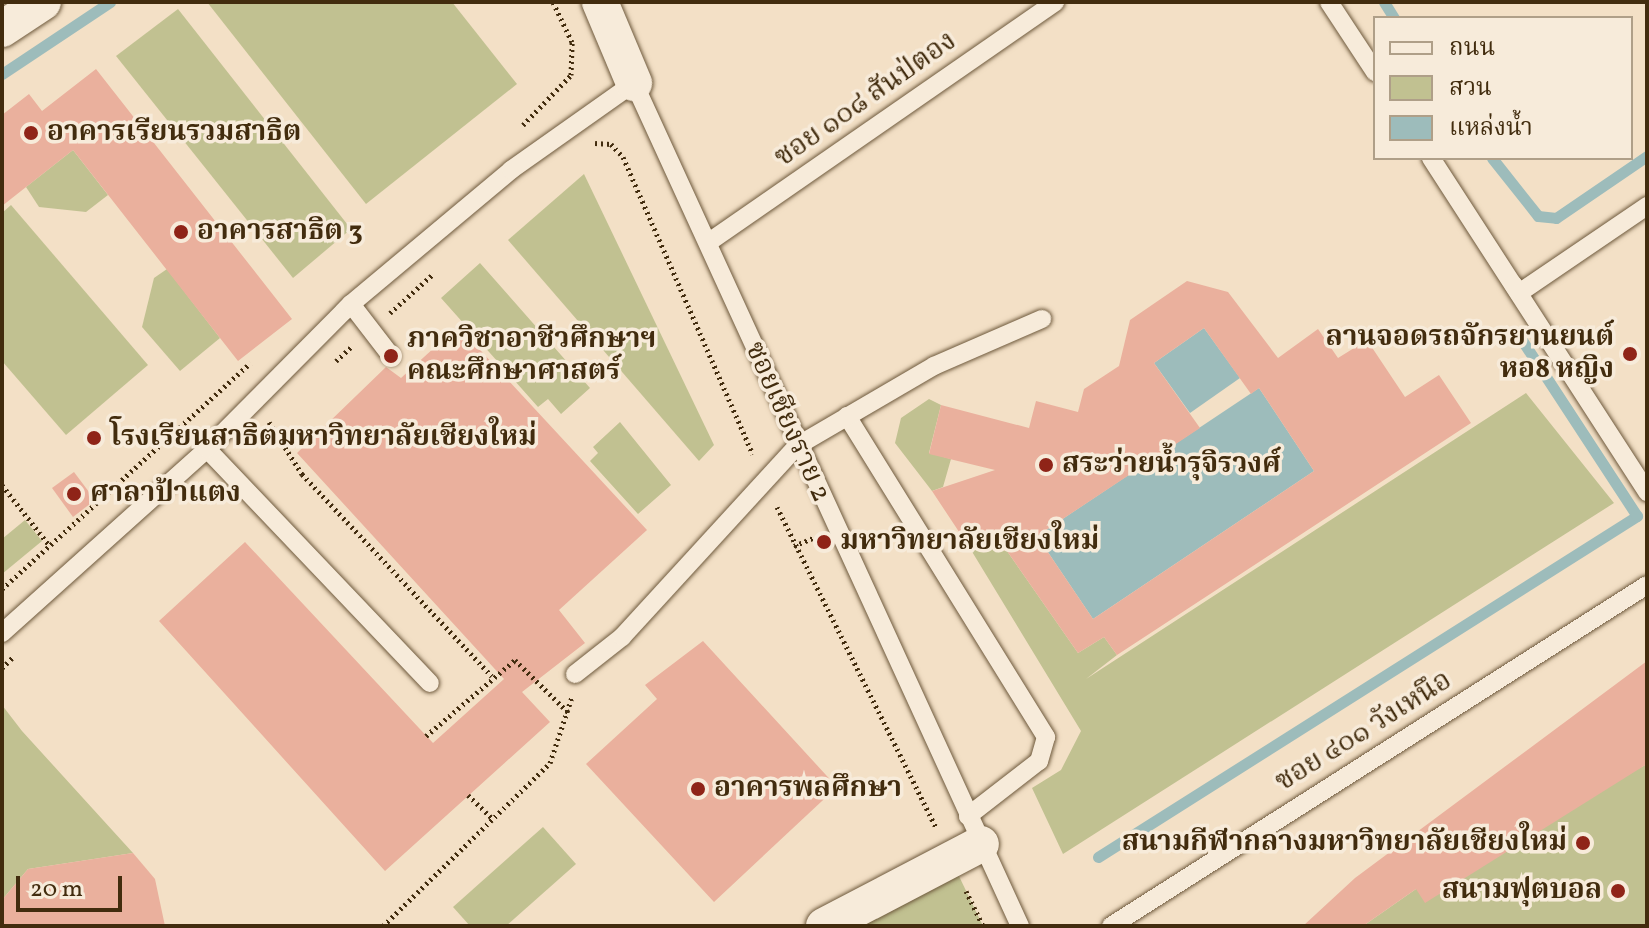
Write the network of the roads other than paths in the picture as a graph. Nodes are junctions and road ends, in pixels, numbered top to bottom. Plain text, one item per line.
1 (43, 2) edge
2 (600, 2) edge
3 (1055, 2) edge
4 (1329, 2) edge
5 (2, 29) edge
6 (1373, 69) edge
7 (634, 83) junction
8 (1432, 160) edge
9 (1647, 206) edge
10 (709, 242) junction
11 (1519, 293) junction
12 (351, 304) junction
13 (1042, 319) dead end
14 (391, 356) dead end
15 (847, 416) junction
16 (797, 446) junction
17 (207, 449) junction
18 (1647, 492) edge
19 (1647, 585) edge
20 (2, 633) edge
21 (575, 674) road end
22 (430, 683) dead end
23 (967, 840) junction
24 (824, 926) edge
25 (1020, 926) edge
26 (1111, 926) edge

1 - 5 street
2 - 7 street, ซอยเชียงราย 2
3 - 10 lane, ซอย ๑๐๘ สันป่ตอง
4 - 6 lane
7 - 10 lane, ซอยเชียงราย 2
7 - 12 lane
8 - 11 lane
9 - 11 lane
10 - 16 lane, ซอยเชียงราย 2
11 - 18 lane
12 - 14 lane
12 - 17 lane
13 - 15 lane
15 - 16 lane
15 - 23 lane
16 - 21 lane
16 - 23 lane, ซอยเชียงราย 2
17 - 20 lane
17 - 22 lane
19 - 26 lane, ซอย ๔๐๑ วังเหนึอ
23 - 24 street
23 - 25 lane, ซอยเชียงราย 2

